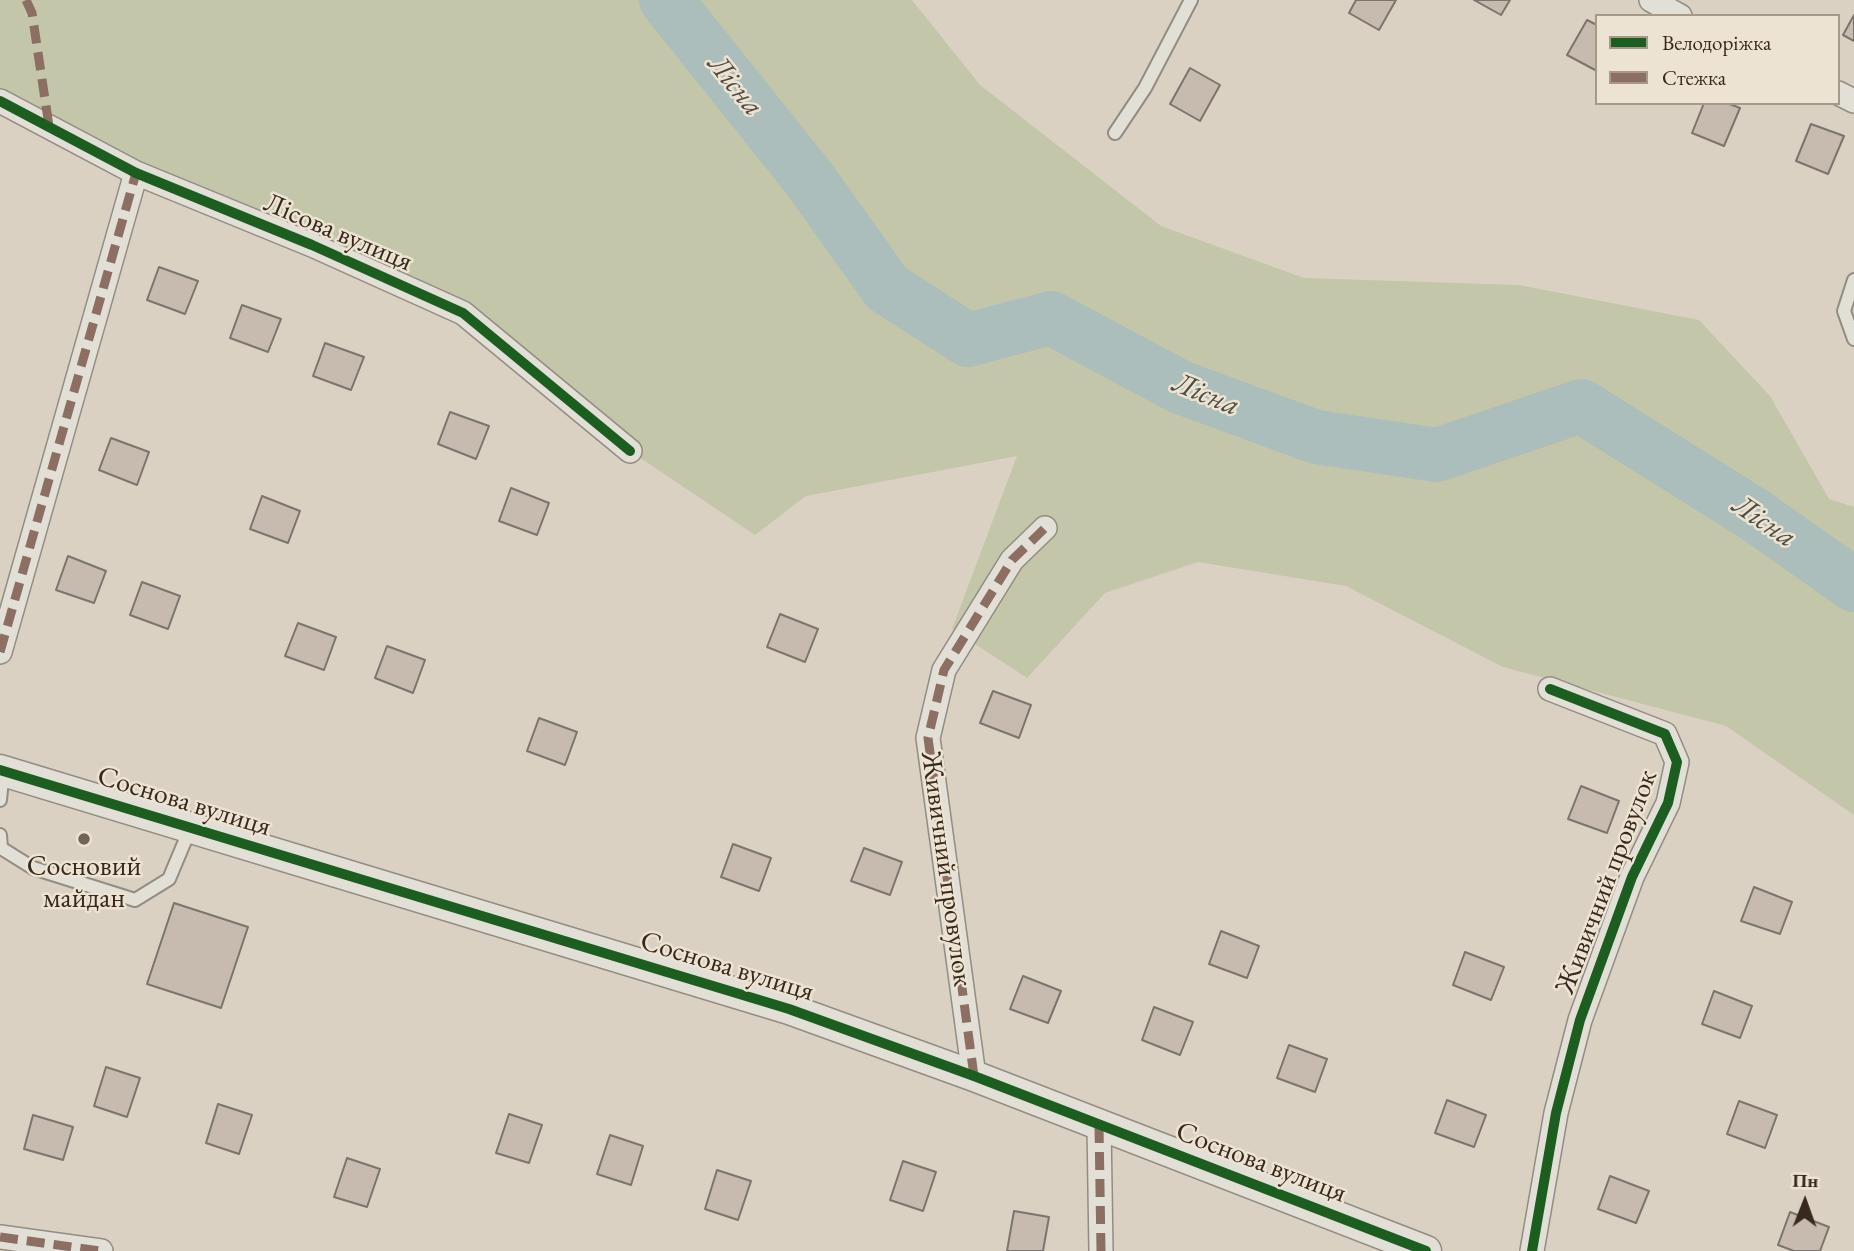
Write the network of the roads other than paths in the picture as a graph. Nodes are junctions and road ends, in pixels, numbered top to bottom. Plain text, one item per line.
1 (1191, 0) edge
2 (1651, 0) edge
3 (1676, 14) edge
4 (0, 101) edge
5 (1115, 133) dead end
6 (136, 173) junction
7 (1854, 280) edge
8 (1854, 339) edge
9 (630, 451) dead end
10 (1045, 528) dead end
11 (0, 652) edge
12 (1550, 689) dead end
13 (2, 770) edge
14 (0, 800) edge
15 (190, 828) junction
16 (0, 835) edge
17 (974, 1076) junction
18 (1099, 1125) junction
19 (0, 1237) edge
20 (101, 1251) edge
21 (1101, 1251) edge
22 (1426, 1251) edge
23 (1532, 1251) edge

1 - 5 lane
2 - 3 street
4 - 6 street, Лісова вулиця
6 - 9 street, Лісова вулиця
6 - 11 street
7 - 8 lane
10 - 17 street, Живичний провулок
12 - 23 street, Живичний провулок
13 - 14 lane
13 - 15 street, Соснова вулиця
15 - 16 lane
15 - 17 street, Соснова вулиця
17 - 18 street, Соснова вулиця
18 - 21 street
18 - 22 street, Соснова вулиця
19 - 20 street

